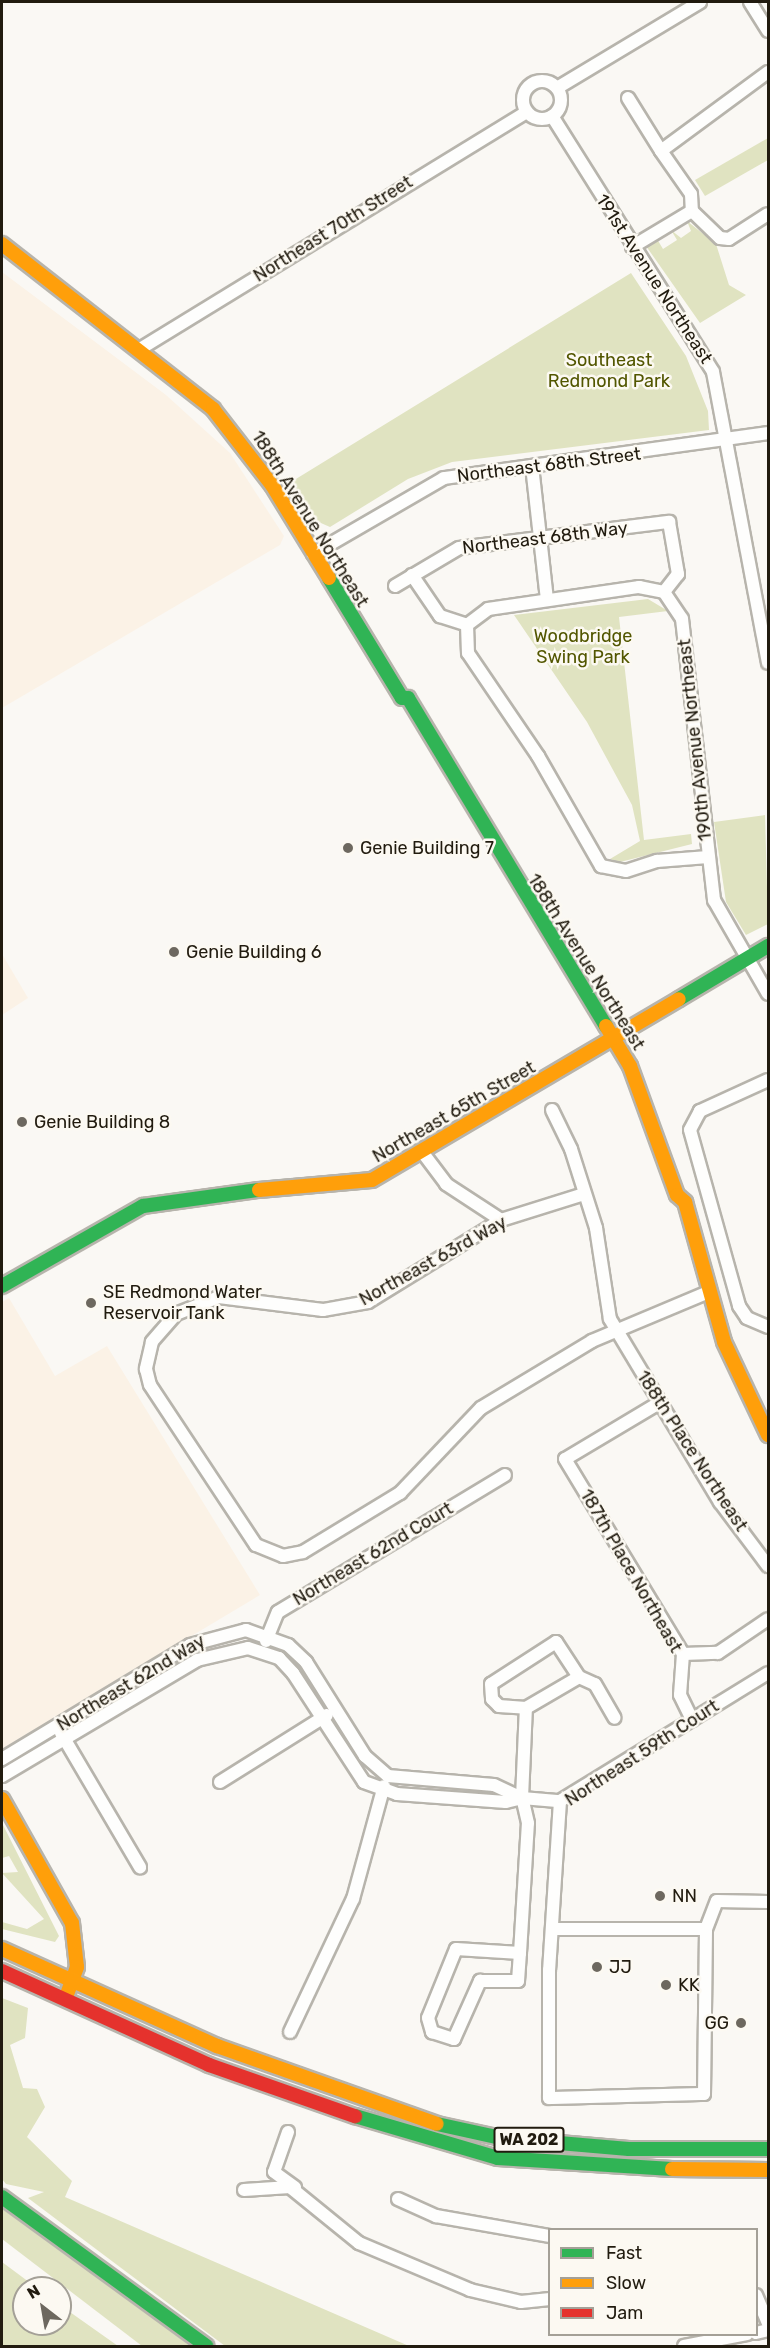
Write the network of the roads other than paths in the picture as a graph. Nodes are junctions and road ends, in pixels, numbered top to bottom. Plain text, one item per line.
1 (700, 2) edge
2 (750, 2) edge
3 (768, 31) edge
4 (768, 72) edge
5 (557, 88) junction
6 (628, 98) dead end
7 (526, 112) junction
8 (552, 116) junction
9 (662, 151) junction
10 (692, 211) junction
11 (768, 214) edge
12 (2, 244) edge
13 (632, 247) junction
14 (2, 258) edge
15 (84, 311) junction
16 (140, 349) junction
17 (768, 433) edge
18 (729, 442) junction
19 (532, 466) junction
20 (541, 538) junction
21 (313, 554) junction
22 (412, 575) junction
23 (395, 586) dead end
24 (664, 592) junction
25 (547, 599) junction
26 (468, 625) junction
27 (768, 663) edge
28 (708, 857) junction
29 (768, 945) edge
30 (747, 960) junction
31 (768, 994) edge
32 (614, 1039) junction
33 (768, 1080) edge
34 (552, 1110) dead end
35 (423, 1153) junction
36 (584, 1194) junction
37 (501, 1220) junction
38 (2, 1286) edge
39 (704, 1286) junction
40 (763, 1326) edge
41 (618, 1334) junction
42 (658, 1403) junction
43 (766, 1416) edge
44 (768, 1435) edge
45 (505, 1475) dead end
46 (768, 1566) edge
47 (768, 1619) edge
48 (268, 1635) junction
49 (263, 1651) junction
50 (683, 1654) junction
51 (768, 1673) edge
52 (579, 1677) junction
53 (526, 1708) junction
54 (336, 1709) junction
55 (322, 1718) junction
56 (615, 1718) dead end
57 (692, 1720) junction
58 (57, 1727) junction
59 (65, 1740) junction
60 (2, 1760) edge
61 (2, 1776) edge
62 (388, 1776) junction
63 (220, 1782) dead end
64 (382, 1791) junction
65 (522, 1798) junction
66 (2, 1799) edge
67 (560, 1801) junction
68 (140, 1868) dead end
69 (768, 1902) edge
70 (555, 1929) junction
71 (706, 1929) junction
72 (2, 1949) edge
73 (519, 1953) junction
74 (2, 1971) edge
75 (72, 1980) junction
76 (65, 1999) junction
77 (290, 2032) dead end
78 (288, 2132) dead end
79 (768, 2149) edge
80 (768, 2169) edge
81 (244, 2190) dead end
82 (299, 2192) junction
83 (2, 2197) edge
84 (398, 2199) dead end
85 (548, 2236) edge
86 (548, 2299) edge
87 (758, 2300) edge
88 (768, 2323) edge
89 (736, 2336) edge
90 (206, 2346) edge
91 (684, 2346) edge

1 - 5 street
2 - 3 street
4 - 9 street
5 - 7 street
5 - 8 street
6 - 9 street
7 - 8 street
7 - 16 street, Northeast 70th Street
8 - 13 street, 191st Avenue Northeast
9 - 10 street
10 - 11 street
10 - 13 street
12 - 15 street, 188th Avenue Northeast
13 - 18 street, 191st Avenue Northeast
14 - 15 street, 188th Avenue Northeast
15 - 16 street, 188th Avenue Northeast
16 - 21 street, 188th Avenue Northeast
17 - 18 street, Northeast 68th Street
18 - 19 street, Northeast 68th Street
18 - 27 street, 191st Avenue Northeast
19 - 20 street
19 - 21 street, Northeast 68th Street
20 - 22 street, Northeast 68th Way
20 - 24 street, Northeast 68th Way
20 - 25 street
21 - 32 street, 188th Avenue Northeast
22 - 23 street, Northeast 68th Way
22 - 26 street
24 - 25 street
24 - 28 street, 190th Avenue Northeast
25 - 26 street
26 - 28 street
28 - 30 street, 190th Avenue Northeast
29 - 30 street, Northeast 65th Street
30 - 31 street, 190th Avenue Northeast
30 - 32 street, Northeast 65th Street
32 - 35 street, Northeast 65th Street
32 - 39 street, 188th Avenue Northeast
33 - 40 street
34 - 36 street, 188th Place Northeast
35 - 37 street
35 - 38 street, Northeast 65th Street
36 - 37 street, Northeast 63rd Way
36 - 41 street, 188th Place Northeast
37 - 41 street, Northeast 63rd Way
39 - 41 street
39 - 43 street, 188th Avenue Northeast
41 - 42 street, 188th Place Northeast
42 - 46 street, 188th Place Northeast
42 - 50 street, 187th Place Northeast
43 - 44 street, 188th Avenue Northeast
45 - 48 street, Northeast 62nd Court
47 - 50 street
48 - 49 street, Northeast 62nd Court
48 - 54 street
48 - 58 street, Northeast 62nd Way
49 - 55 street
49 - 59 street, Northeast 62nd Way
50 - 57 street, 187th Place Northeast
51 - 57 street, Northeast 59th Court
52 - 53 street
52 - 53 street
52 - 56 street
53 - 65 street
54 - 55 street
54 - 62 street
55 - 63 street
55 - 64 street
57 - 67 street, Northeast 59th Court
58 - 59 street
58 - 60 street, Northeast 62nd Way
59 - 61 street, Northeast 62nd Way
59 - 68 street
62 - 64 street
62 - 65 street
64 - 65 street
64 - 77 street
65 - 67 street
65 - 73 street
66 - 75 street
67 - 70 street, Northeast 59th Court
69 - 71 street
70 - 71 street
70 - 71 street, Northeast 59th Court
72 - 75 street, WA 202
73 - 73 street
74 - 76 street, WA 202
75 - 76 street
75 - 79 street, WA 202
76 - 80 street, WA 202
78 - 82 street
81 - 82 street
82 - 86 street
83 - 90 street
84 - 85 street
87 - 88 street
89 - 91 street

